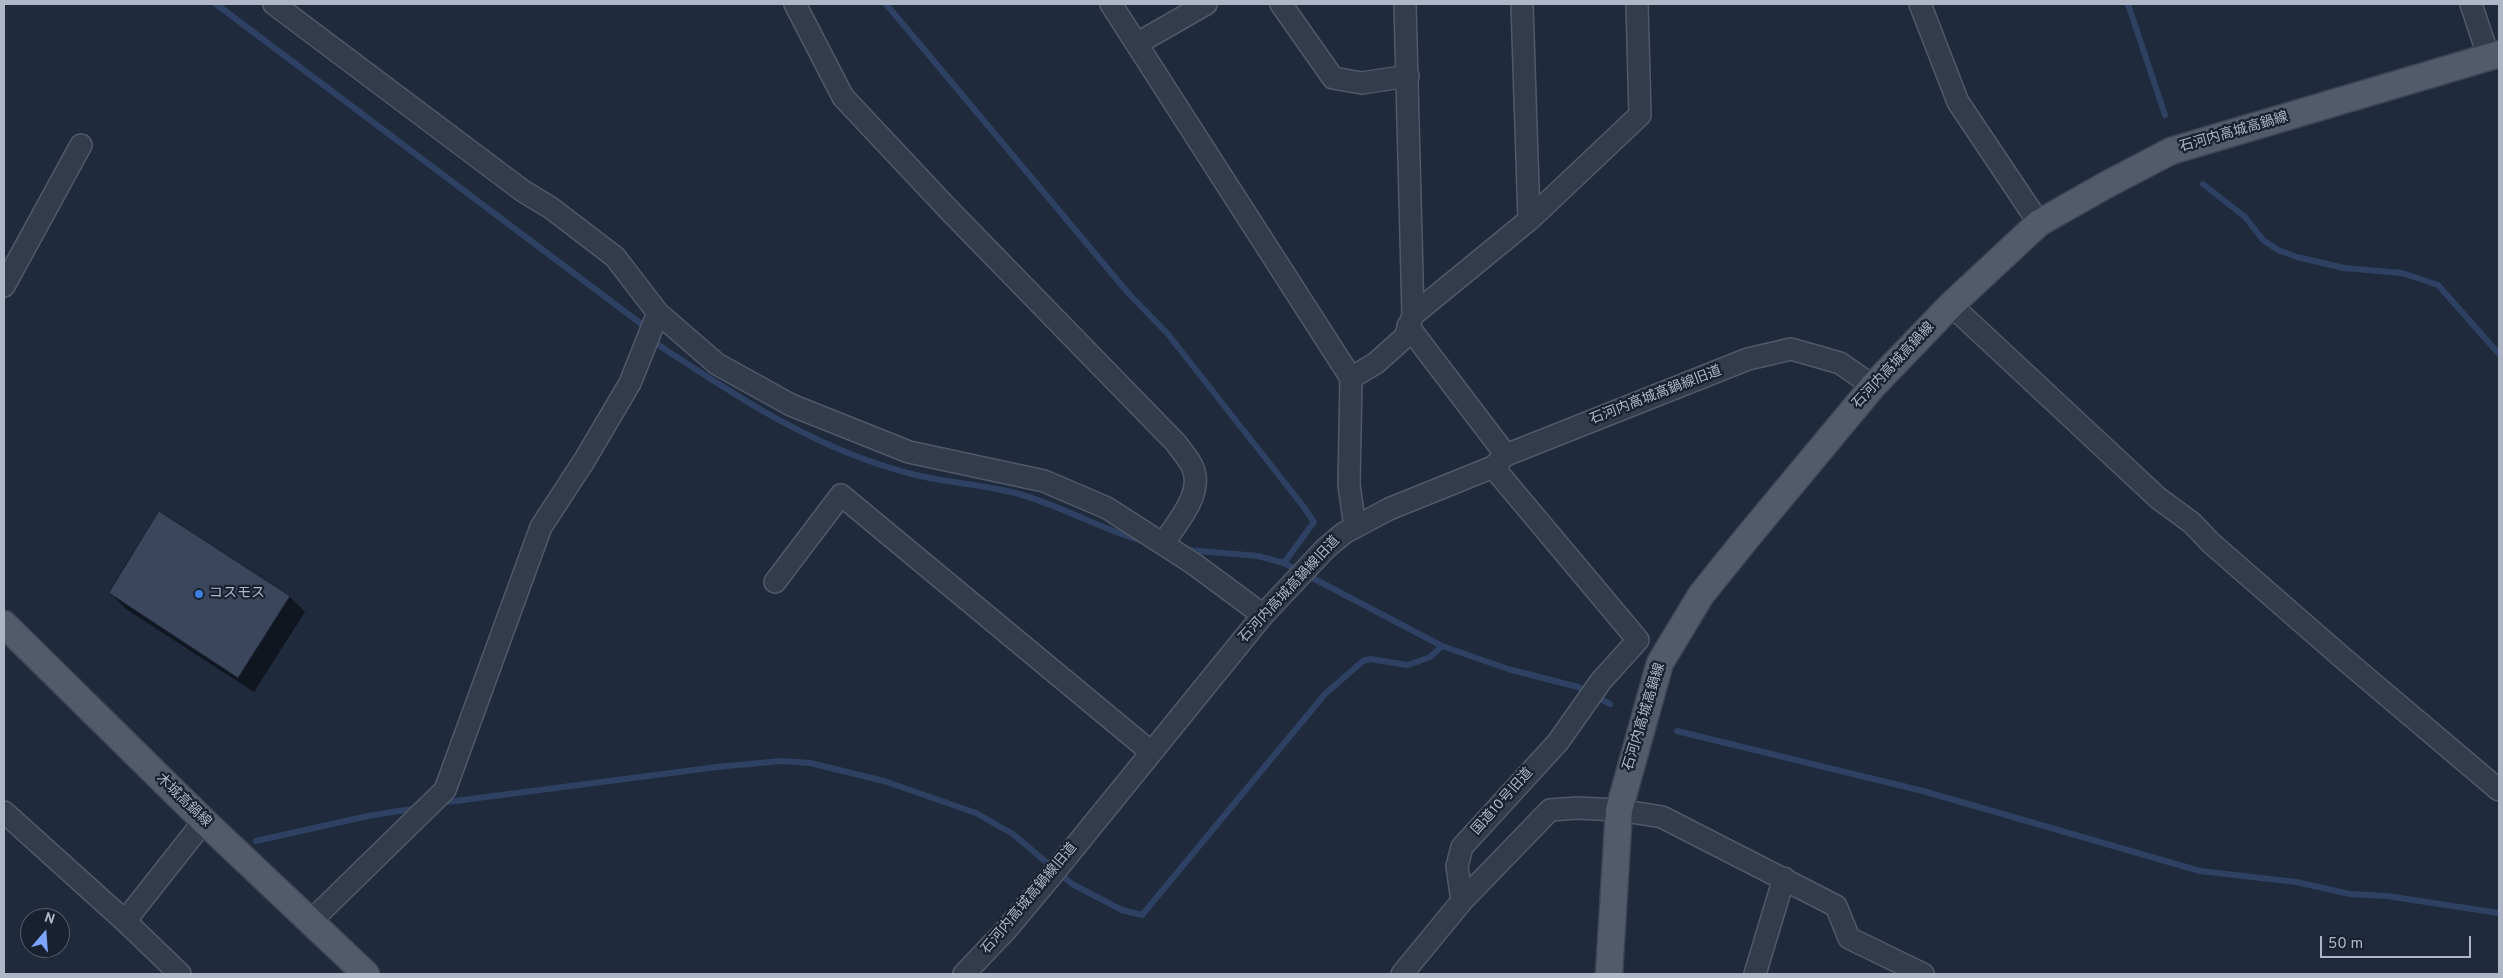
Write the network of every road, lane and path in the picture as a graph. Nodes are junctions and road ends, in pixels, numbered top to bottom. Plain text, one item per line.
1 (274, 4) edge
2 (795, 4) edge
3 (1111, 4) edge
4 (1206, 4) edge
5 (1281, 4) edge
6 (1405, 4) edge
7 (1522, 4) edge
8 (1637, 4) edge
9 (1920, 4) edge
10 (2471, 4) edge
11 (1138, 43) junction
12 (2494, 56) edge
13 (1408, 76) junction
14 (81, 145) dead end
15 (1529, 220) junction
16 (2039, 223) junction
17 (4, 286) edge
18 (1951, 305) junction
19 (658, 313) junction
20 (1411, 321) junction
21 (1351, 378) junction
22 (1873, 386) junction
23 (1500, 461) junction
24 (1355, 527) junction
25 (1163, 544) junction
26 (775, 582) dead end
27 (1263, 615) junction
28 (4, 624) edge
29 (1151, 752) junction
30 (2499, 790) edge
31 (1619, 810) junction
32 (4, 812) edge
33 (204, 821) junction
34 (1784, 878) junction
35 (1462, 901) junction
36 (125, 922) junction
37 (310, 922) junction
38 (180, 974) edge
39 (366, 974) edge
40 (964, 974) edge
41 (1402, 974) edge
42 (1609, 974) edge
43 (1755, 974) edge
44 (1923, 974) edge

1 - 19 street
2 - 25 street
3 - 11 street
4 - 11 street
5 - 13 street
6 - 13 street
7 - 15 street
8 - 15 street
9 - 16 street
10 - 12 street
11 - 21 street
12 - 16 main road, 石河内高城高鍋線
13 - 20 street
14 - 17 street
15 - 20 street
16 - 18 main road, 石河内高城高鍋線
18 - 22 main road, 石河内高城高鍋線
18 - 30 street
19 - 25 street
19 - 37 street
20 - 21 street
20 - 23 street
21 - 24 street
22 - 23 street, 石河内高城高鍋線旧道
22 - 31 main road, 石河内高城高鍋線
23 - 24 street, 石河内高城高鍋線旧道
23 - 35 street, 国道10号旧道
24 - 27 street, 石河内高城高鍋線旧道
25 - 27 street
26 - 29 street
27 - 29 street, 石河内高城高鍋線旧道
28 - 33 main road, 木城高鍋線
29 - 40 street, 石河内高城高鍋線旧道
31 - 34 street
31 - 35 street
31 - 42 main road, 石河内高城高鍋線
32 - 36 street
33 - 36 street
33 - 37 main road, 木城高鍋線
34 - 43 street
34 - 44 street
35 - 41 street
36 - 38 street
37 - 39 main road, 木城高鍋線

